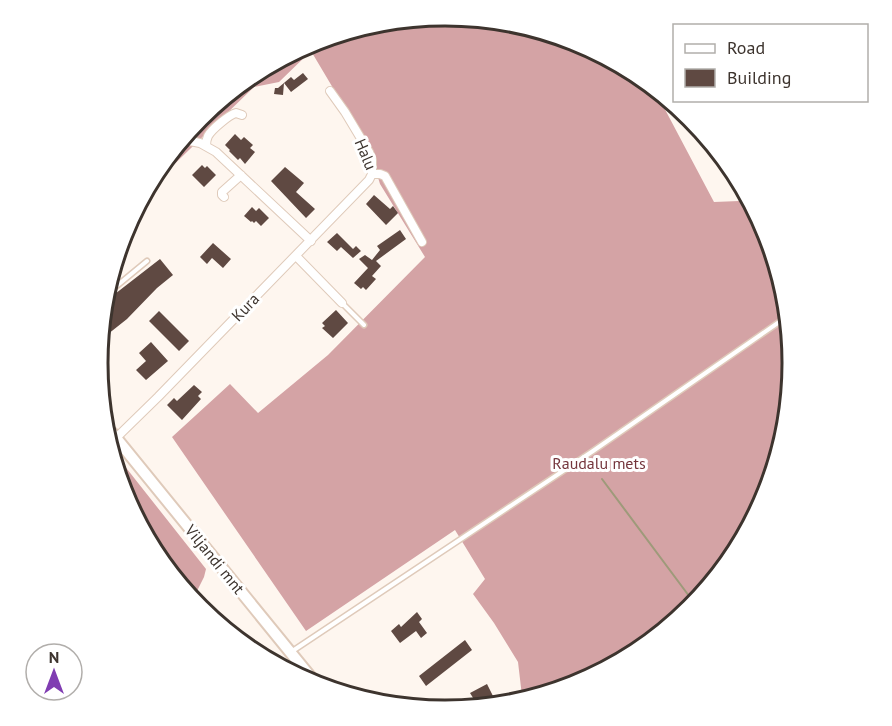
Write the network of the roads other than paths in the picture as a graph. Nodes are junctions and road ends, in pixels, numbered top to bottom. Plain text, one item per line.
1 (330, 91) dead end
2 (242, 116) dead end
3 (191, 141) edge
4 (206, 146) junction
5 (372, 174) junction
6 (241, 175) junction
7 (224, 197) dead end
8 (311, 241) junction
9 (422, 242) dead end
10 (296, 256) junction
11 (147, 261) dead end
12 (119, 280) edge
13 (342, 303) joint
14 (781, 321) edge
15 (364, 325) dead end
16 (116, 434) edge
17 (118, 441) edge
18 (291, 653) junction
19 (304, 669) edge

1 - 5 street, Halu
2 - 4 street
3 - 4 street
4 - 6 street
5 - 8 street, Kura
5 - 9 street, Halu
6 - 7 street
6 - 8 street
8 - 10 street, Kura
10 - 13 street
10 - 16 street, Kura
11 - 12 lane
13 - 15 lane
14 - 18 lane
17 - 18 main road, Viljandi mnt
18 - 19 main road, Viljandi mnt

